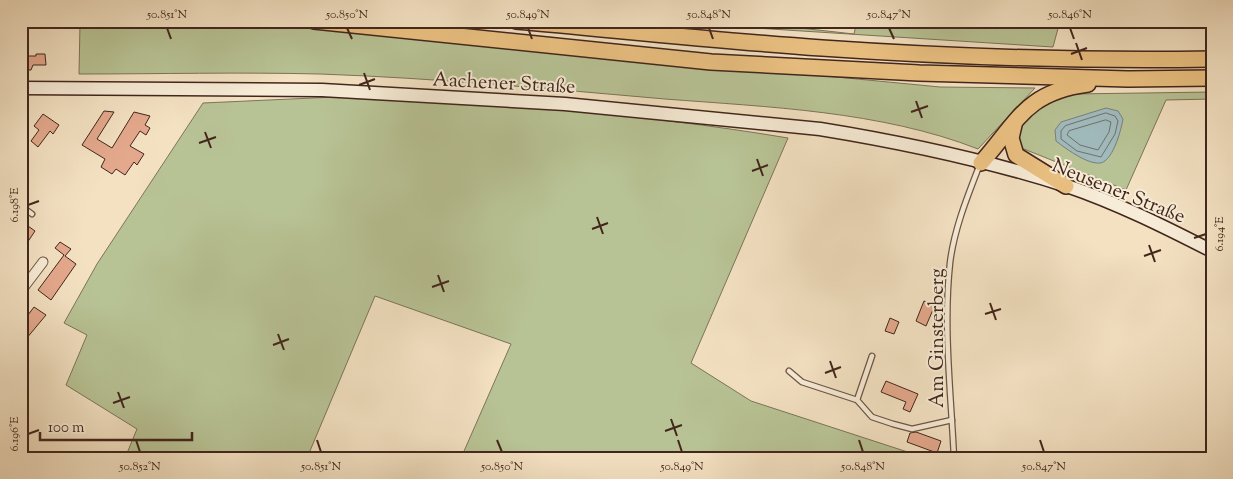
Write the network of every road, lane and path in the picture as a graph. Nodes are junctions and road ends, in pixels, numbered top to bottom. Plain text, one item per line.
1 (314, 21) edge
2 (516, 21) edge
3 (1212, 59) edge
4 (1212, 78) edge
5 (1128, 79) junction
6 (21, 88) edge
7 (1016, 120) junction
8 (981, 163) junction
9 (1066, 186) junction
10 (21, 206) edge
11 (32, 214) dead end
12 (1212, 251) edge
13 (43, 262) dead end
14 (21, 291) edge
15 (872, 356) dead end
16 (789, 371) dead end
17 (857, 400) junction
18 (952, 420) junction
19 (954, 458) edge

1 - 5 highway
2 - 3 highway
4 - 5 highway
5 - 7 highway
6 - 8 main road, Aachener Straße
7 - 8 highway
7 - 9 highway
8 - 9 main road, Neusener Straße
8 - 18 lane, Am Ginsterberg
9 - 12 main road, Neusener Straße
10 - 11 lane
13 - 14 street
15 - 17 lane
16 - 17 lane
17 - 18 lane
18 - 19 lane, Am Ginsterberg

